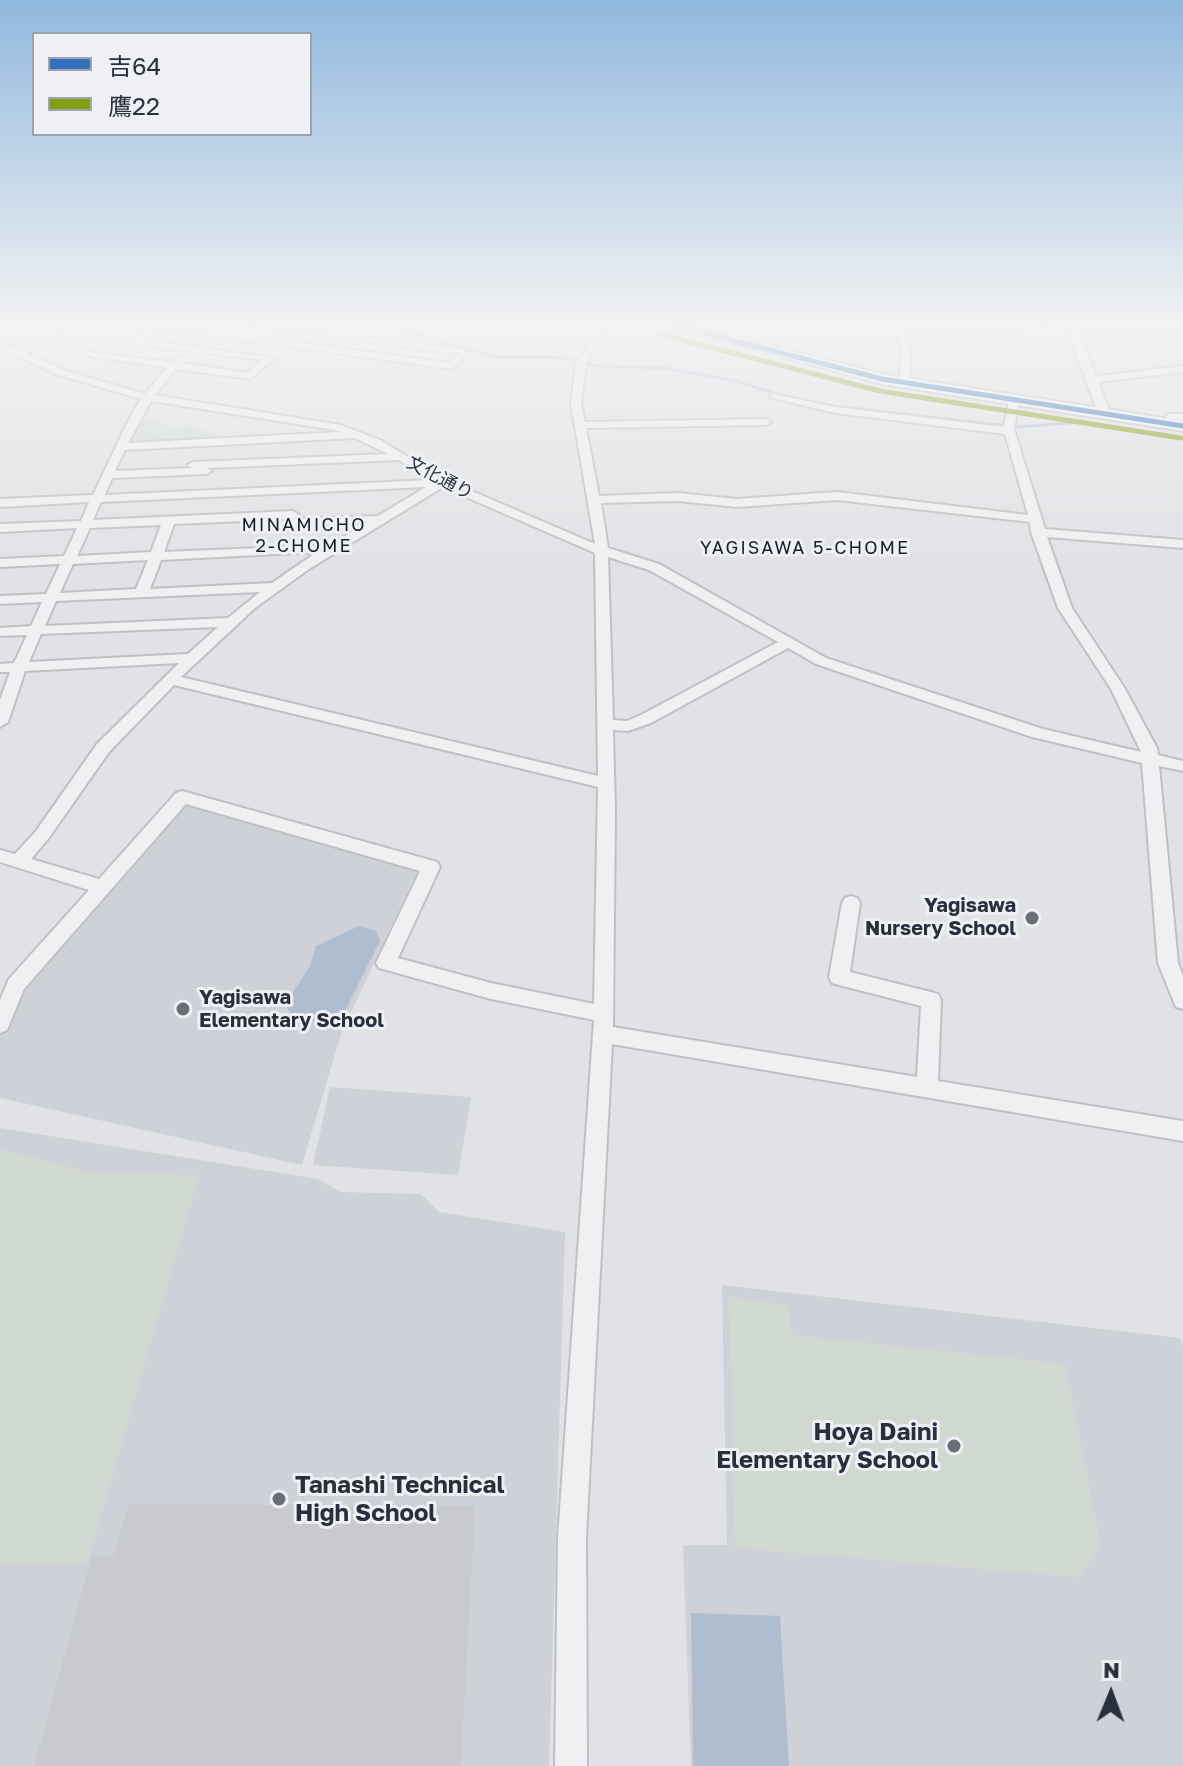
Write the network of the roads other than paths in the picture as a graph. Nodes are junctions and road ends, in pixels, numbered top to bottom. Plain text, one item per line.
1 (144, 405) edge
2 (206, 405) edge
3 (576, 405) edge
4 (813, 405) edge
5 (1013, 405) edge
6 (1057, 405) edge
7 (1075, 405) edge
8 (1100, 405) edge
9 (1102, 410) junction
10 (1180, 419) edge
11 (766, 422) dead end
12 (580, 425) junction
13 (1010, 428) junction
14 (357, 435) junction
15 (200, 444) junction
16 (123, 447) junction
17 (401, 457) junction
18 (378, 458) junction
19 (303, 464) junction
20 (192, 468) junction
21 (109, 475) junction
22 (442, 482) junction
23 (377, 487) junction
24 (298, 490) junction
25 (98, 499) junction
26 (596, 500) junction
27 (0, 503) edge
28 (292, 519) junction
29 (376, 520) junction
30 (168, 524) junction
31 (85, 525) junction
32 (1035, 526) junction
33 (0, 528) edge
34 (1183, 544) edge
35 (334, 548) junction
36 (601, 551) junction
37 (156, 556) junction
38 (70, 560) junction
39 (0, 563) edge
40 (280, 583) junction
41 (143, 589) junction
42 (52, 598) junction
43 (0, 600) edge
44 (232, 622) junction
45 (37, 630) junction
46 (0, 632) edge
47 (787, 643) junction
48 (192, 658) junction
49 (19, 667) junction
50 (0, 668) edge
51 (170, 679) junction
52 (0, 722) edge
53 (603, 725) junction
54 (1151, 760) junction
55 (1183, 766) edge
56 (605, 783) junction
57 (0, 856) edge
58 (18, 862) junction
59 (102, 887) junction
60 (851, 903) dead end
61 (1183, 1001) edge
62 (0, 1024) edge
63 (603, 1024) junction
64 (927, 1088) junction
65 (1183, 1131) edge
66 (571, 1766) edge

1 - 16 street
2 - 14 street, 文化通り
3 - 12 street
4 - 13 street
5 - 13 street
6 - 9 main road
7 - 9 main road
8 - 9 street
9 - 10 main road
11 - 12 street
12 - 26 street
13 - 32 street
14 - 15 street
14 - 17 street, 文化通り
15 - 16 street
15 - 20 street
16 - 21 street
17 - 18 street
17 - 22 street, 文化通り
18 - 19 street
18 - 23 street
19 - 20 street
19 - 24 street
20 - 21 street
21 - 25 street
22 - 23 street
22 - 29 street
22 - 36 street, 文化通り
23 - 24 street
23 - 29 street
24 - 25 street
24 - 28 street
25 - 27 street
25 - 31 street
26 - 32 street
26 - 36 street
28 - 29 street
28 - 30 street
29 - 35 street
30 - 31 street
30 - 37 street
31 - 33 street
31 - 38 street
32 - 34 street
32 - 54 street
35 - 37 street
35 - 40 street
36 - 47 street, 文化通り
36 - 53 street
37 - 38 street
37 - 41 street
38 - 39 street
38 - 42 street
40 - 41 street
40 - 44 street
41 - 42 street
42 - 43 street
42 - 45 street
44 - 45 street
44 - 48 street
45 - 46 street
45 - 49 street
47 - 53 street
47 - 54 street, 文化通り
48 - 49 street
48 - 51 street
49 - 50 street
49 - 52 street
51 - 56 street
51 - 58 street
53 - 56 street
54 - 55 street, 文化通り
54 - 61 street
56 - 63 street
57 - 58 street
58 - 59 street
59 - 62 street
59 - 63 street
60 - 64 street
63 - 64 street
63 - 66 street
64 - 65 street

